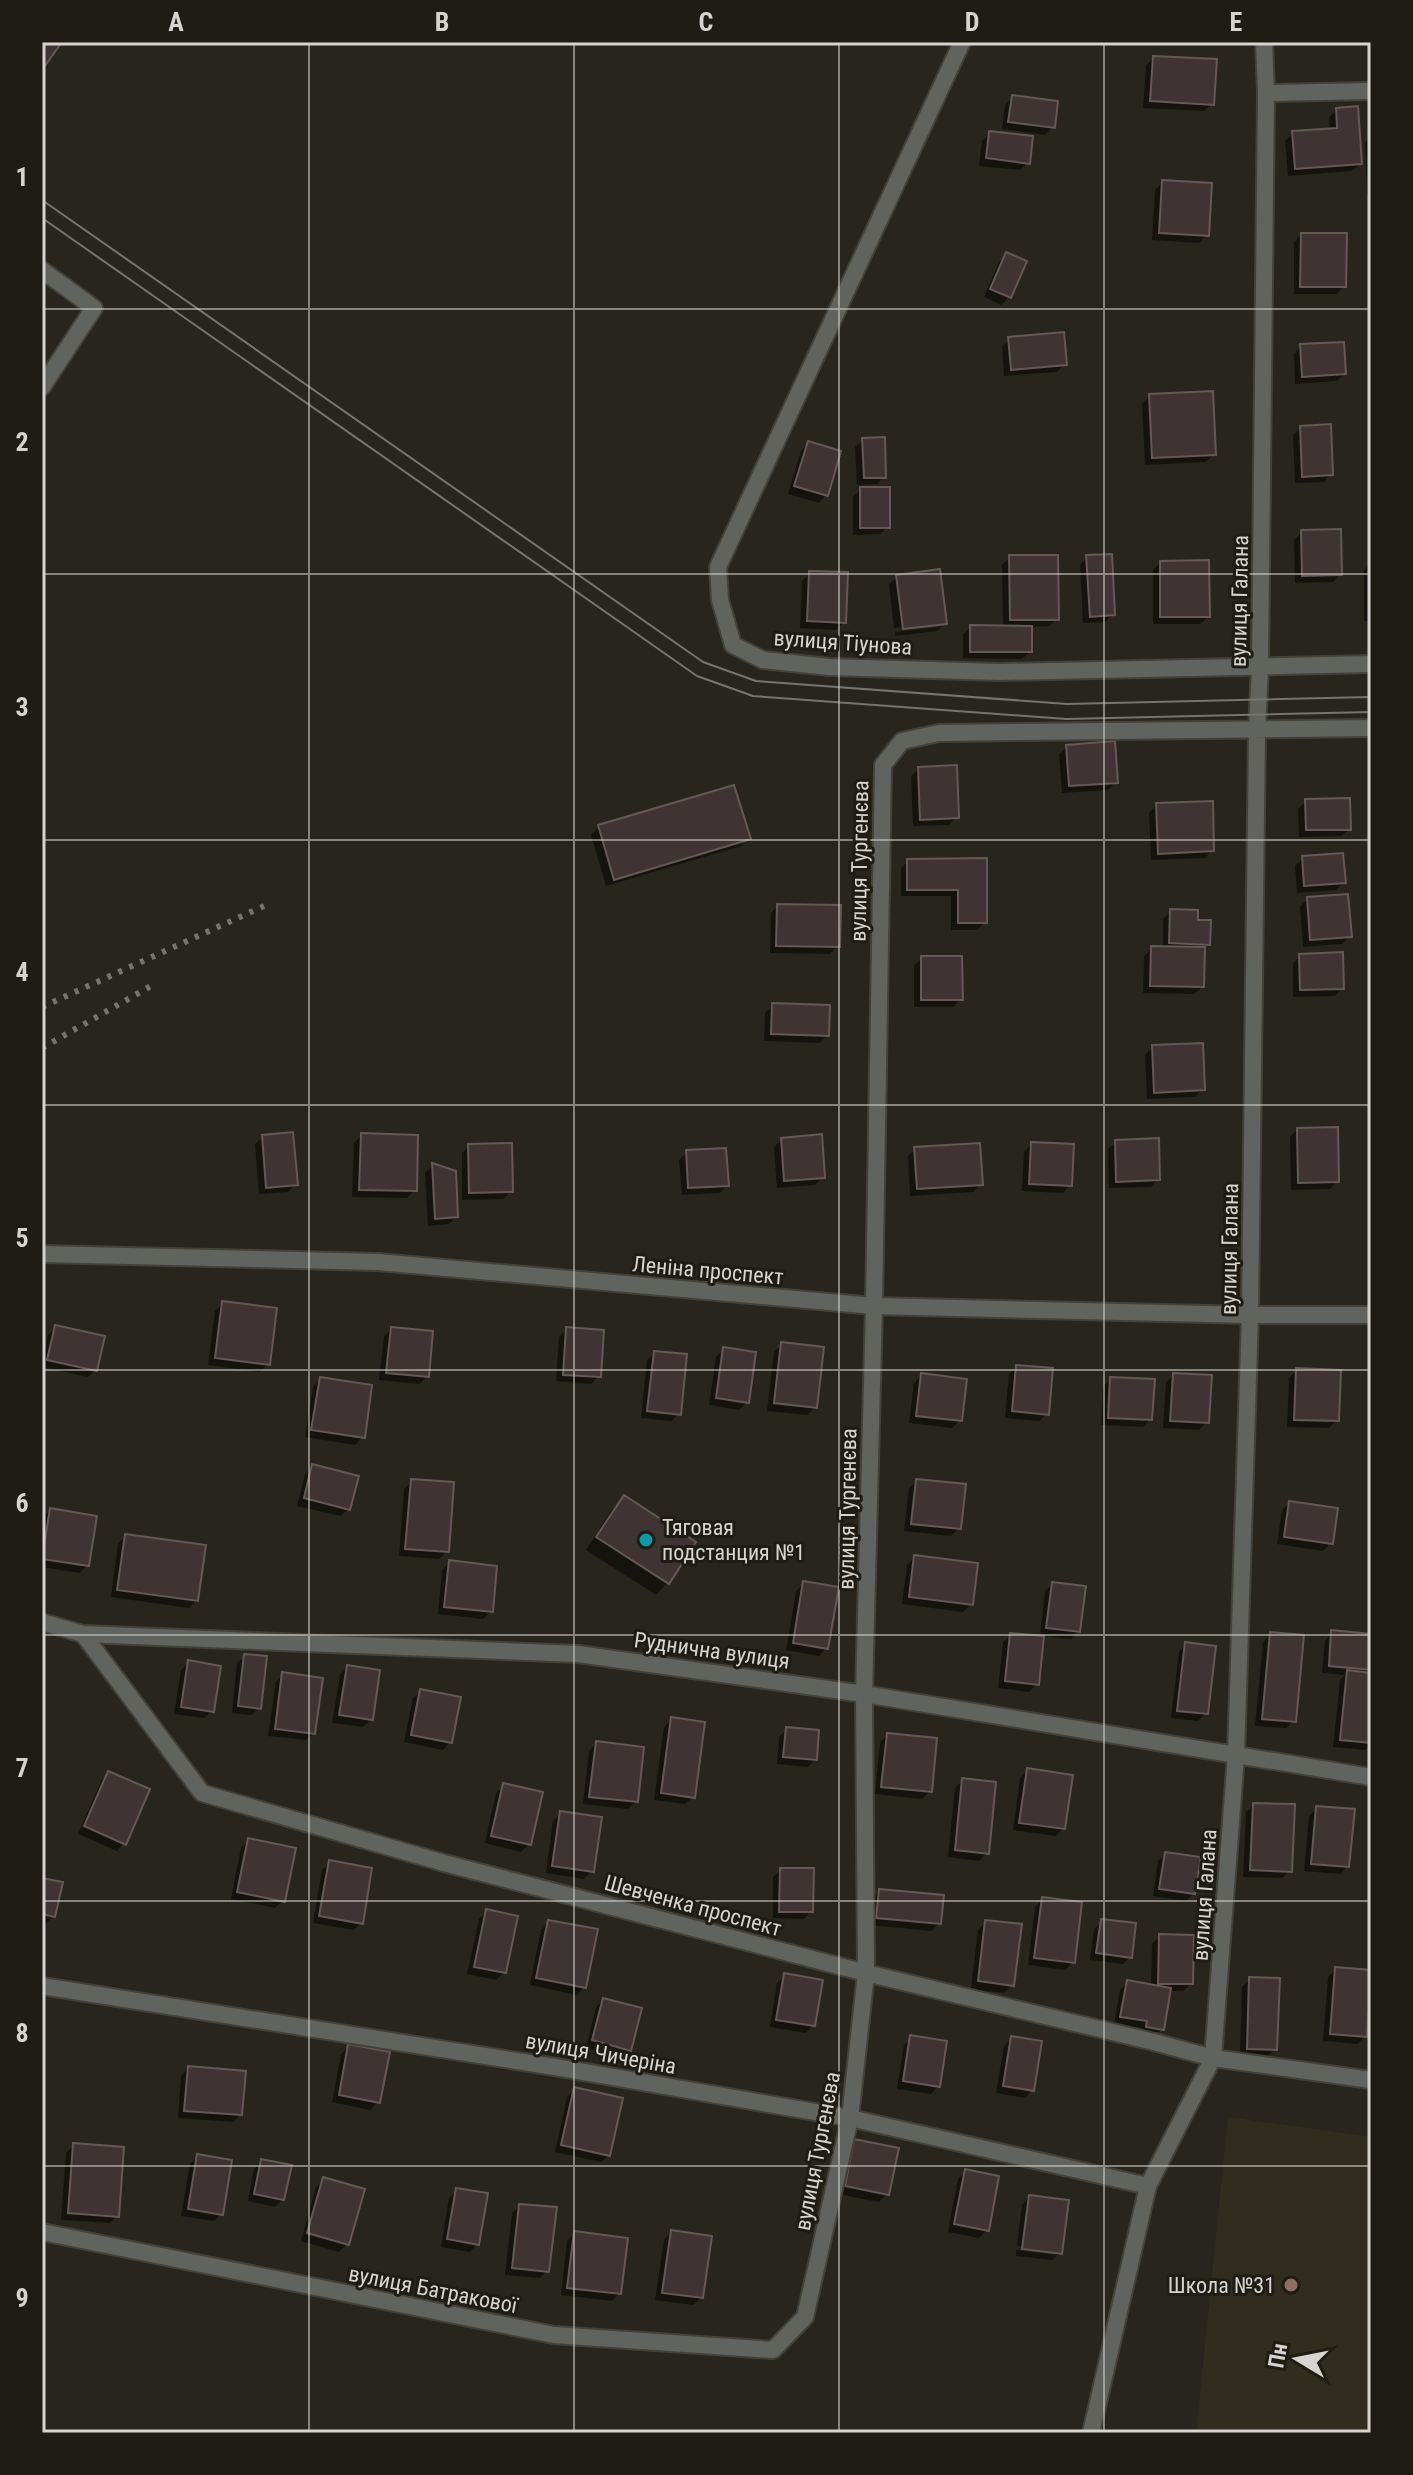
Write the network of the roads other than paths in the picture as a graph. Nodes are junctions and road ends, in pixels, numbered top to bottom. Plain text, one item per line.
1 (962, 42) edge
2 (1264, 42) edge
3 (1371, 91) edge
4 (1266, 93) junction
5 (42, 270) edge
6 (42, 387) edge
7 (1371, 664) edge
8 (1260, 666) junction
9 (1371, 728) edge
10 (1257, 731) junction
11 (42, 1254) edge
12 (874, 1306) junction
13 (1250, 1315) junction
14 (1371, 1315) edge
15 (42, 1622) edge
16 (83, 1634) junction
17 (864, 1694) junction
18 (1236, 1755) junction
19 (1371, 1777) edge
20 (866, 1973) junction
21 (42, 1986) edge
22 (1213, 2058) junction
23 (1371, 2080) edge
24 (850, 2118) junction
25 (1148, 2186) junction
26 (42, 2232) edge
27 (805, 2317) joint
28 (1091, 2433) edge

1 - 8 street, вулиця Тіунова
2 - 4 street, вулиця Галана
3 - 4 street
4 - 8 street, вулиця Галана
5 - 6 street
7 - 8 street, вулиця Тіунова
8 - 10 street, вулиця Галана
9 - 10 street
10 - 12 street, вулиця Тургенєва
10 - 13 street, вулиця Галана
11 - 12 street, Леніна проспект
12 - 13 street, Леніна проспект
12 - 17 street, вулиця Тургенєва
13 - 14 street, Леніна проспект
13 - 18 street, вулиця Галана
15 - 16 street, Руднична вулиця
16 - 17 street, Руднична вулиця
16 - 20 street, Шевченка проспект
17 - 18 street, Руднична вулиця
17 - 20 street, вулиця Тургенєва
18 - 19 street, Руднична вулиця
18 - 22 street, вулиця Галана
20 - 22 street, Шевченка проспект
20 - 24 street, вулиця Тургенєва
21 - 24 street, вулиця Чичеріна
22 - 23 street, Шевченка проспект
22 - 25 street, вулиця Галана
24 - 25 street, вулиця Чичеріна
24 - 27 street, вулиця Тургенєва
25 - 28 street, вулиця Галана
26 - 27 street, вулиця Батракової

